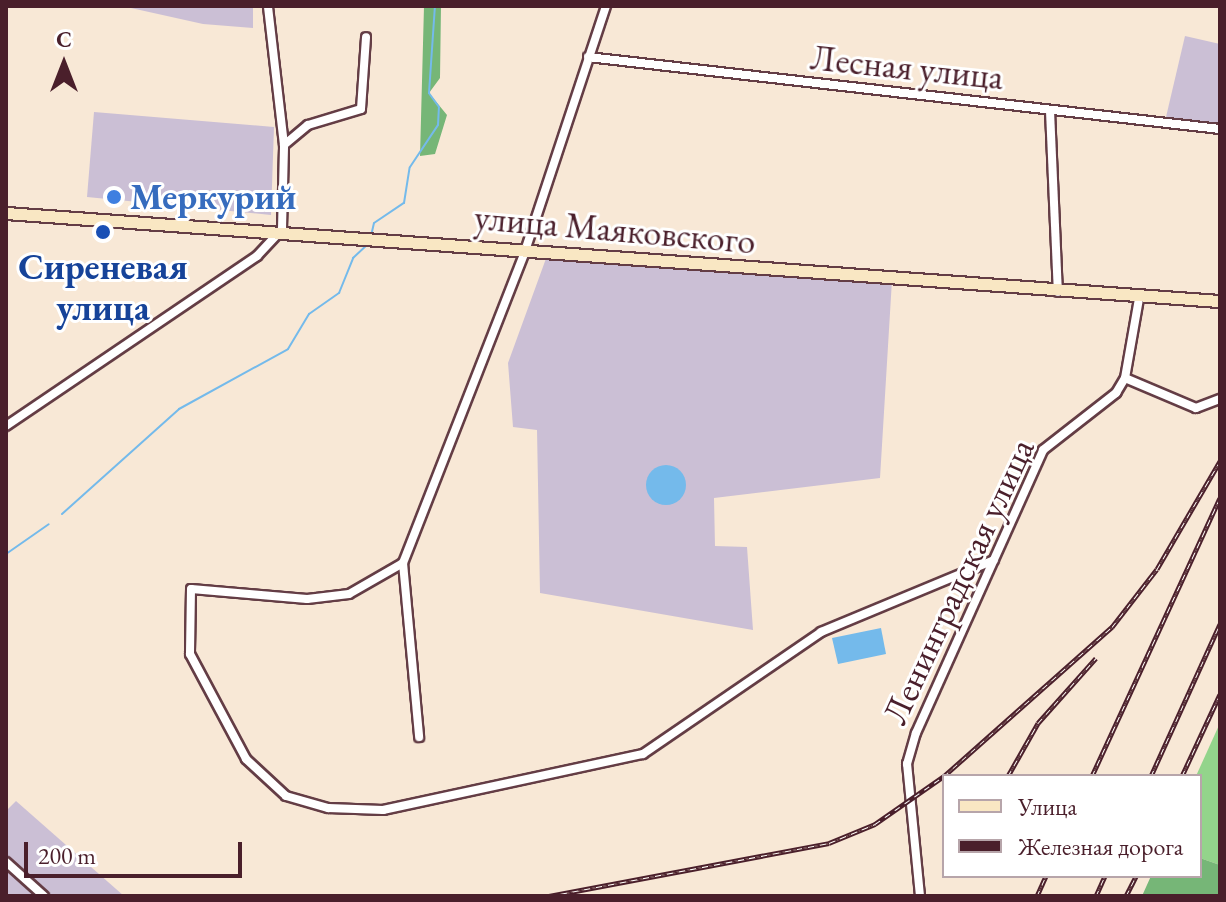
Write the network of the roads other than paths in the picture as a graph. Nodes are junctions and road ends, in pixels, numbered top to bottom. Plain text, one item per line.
1 (268, 6) edge
2 (606, 6) edge
3 (366, 37) dead end
4 (588, 57) junction
5 (1050, 111) junction
6 (1220, 129) edge
7 (284, 145) junction
8 (6, 213) edge
9 (282, 229) junction
10 (525, 251) junction
11 (1058, 292) junction
12 (1139, 299) junction
13 (1220, 301) edge
14 (1125, 378) junction
15 (1220, 399) edge
16 (6, 426) edge
17 (994, 560) junction
18 (403, 563) junction
19 (419, 737) dead end
20 (6, 862) edge
21 (44, 896) edge
22 (920, 896) edge

1 - 7 street
2 - 4 street
3 - 7 street
4 - 5 street, Лесная улица
4 - 10 street
5 - 6 street, Лесная улица
5 - 11 street
7 - 9 street
8 - 9 street, улица Маяковского
9 - 10 street, улица Маяковского
9 - 16 street
10 - 11 street, улица Маяковского
10 - 18 street
11 - 12 street, улица Маяковского
12 - 13 street, улица Маяковского
12 - 14 street
14 - 15 street
14 - 17 street, Ленинградская улица
17 - 18 street
17 - 22 street, Ленинградская улица
18 - 19 street
20 - 21 street

